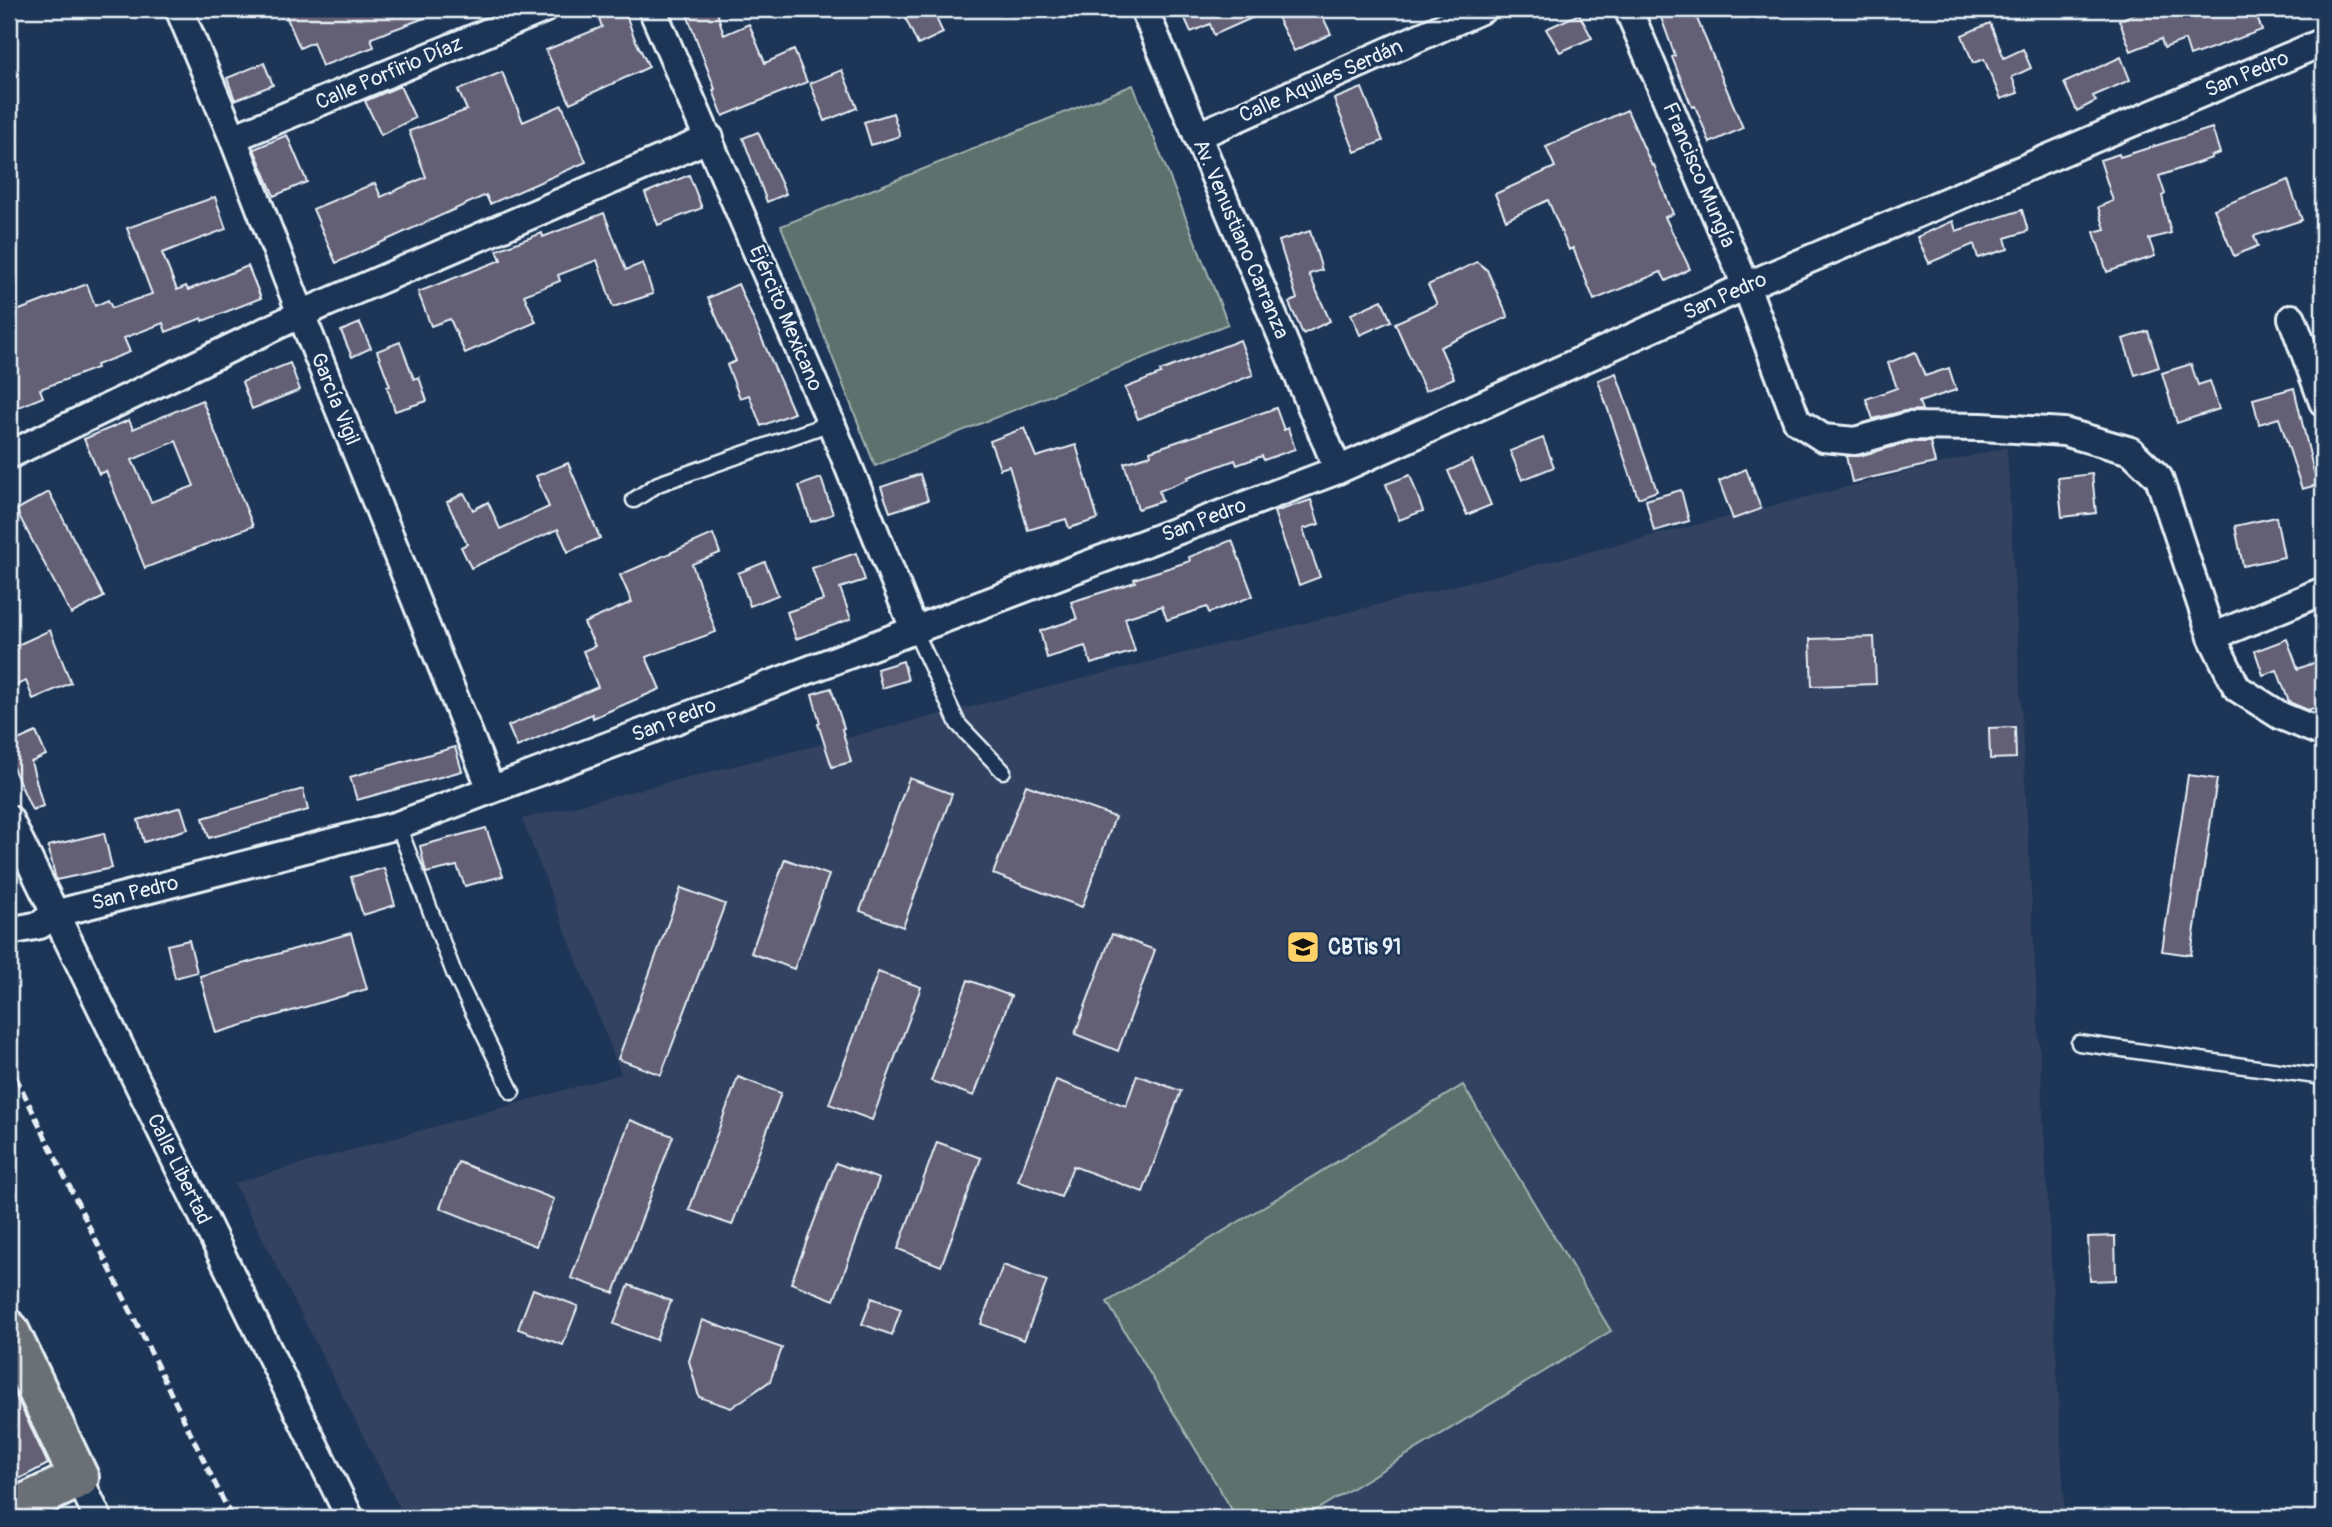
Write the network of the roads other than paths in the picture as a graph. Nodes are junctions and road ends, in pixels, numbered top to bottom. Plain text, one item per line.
1 (179, 9) edge
2 (544, 9) edge
3 (652, 9) edge
4 (1144, 9) edge
5 (1483, 9) edge
6 (1628, 9) edge
7 (2323, 42) edge
8 (1197, 136) junction
9 (233, 138) junction
10 (710, 138) junction
11 (1746, 286) junction
12 (301, 314) junction
13 (2292, 318) dead end
14 (2323, 402) edge
15 (831, 422) junction
16 (9, 454) edge
17 (1338, 470) junction
18 (634, 500) dead end
19 (2323, 591) edge
20 (914, 629) junction
21 (2212, 637) junction
22 (2323, 733) edge
23 (1003, 771) dead end
24 (491, 789) junction
25 (9, 819) edge
26 (398, 825) junction
27 (54, 914) junction
28 (9, 932) edge
29 (2079, 1043) dead end
30 (2323, 1077) edge
31 (512, 1092) dead end
32 (9, 1330) edge
33 (79, 1478) junction
34 (9, 1511) edge
35 (98, 1518) edge
36 (351, 1518) edge

1 - 9 street, García Vigil
2 - 9 street, Calle Porfirio Díaz
3 - 10 street, Ejército Mexicano
4 - 8 street, Av. Venustiano Carranza
5 - 8 street, Calle Aquiles Serdán
6 - 11 street, Francisco Mungía
7 - 11 street, San Pedro
8 - 17 street, Av. Venustiano Carranza
9 - 12 street, García Vigil
10 - 12 street
10 - 15 street, Ejército Mexicano
11 - 17 street, San Pedro
11 - 21 street, Francisco Mungía
12 - 16 street
12 - 24 street, García Vigil
13 - 14 street
15 - 18 lane
15 - 20 street, Ejército Mexicano
17 - 20 street, San Pedro
19 - 21 street
20 - 23 lane
20 - 24 street, San Pedro
21 - 22 street
24 - 26 street, San Pedro
25 - 27 street, Calle Libertad
26 - 27 street, San Pedro
26 - 31 lane
27 - 28 street, San Pedro
27 - 36 street, Calle Libertad
29 - 30 lane
32 - 33 main road
33 - 34 main road
33 - 35 street

